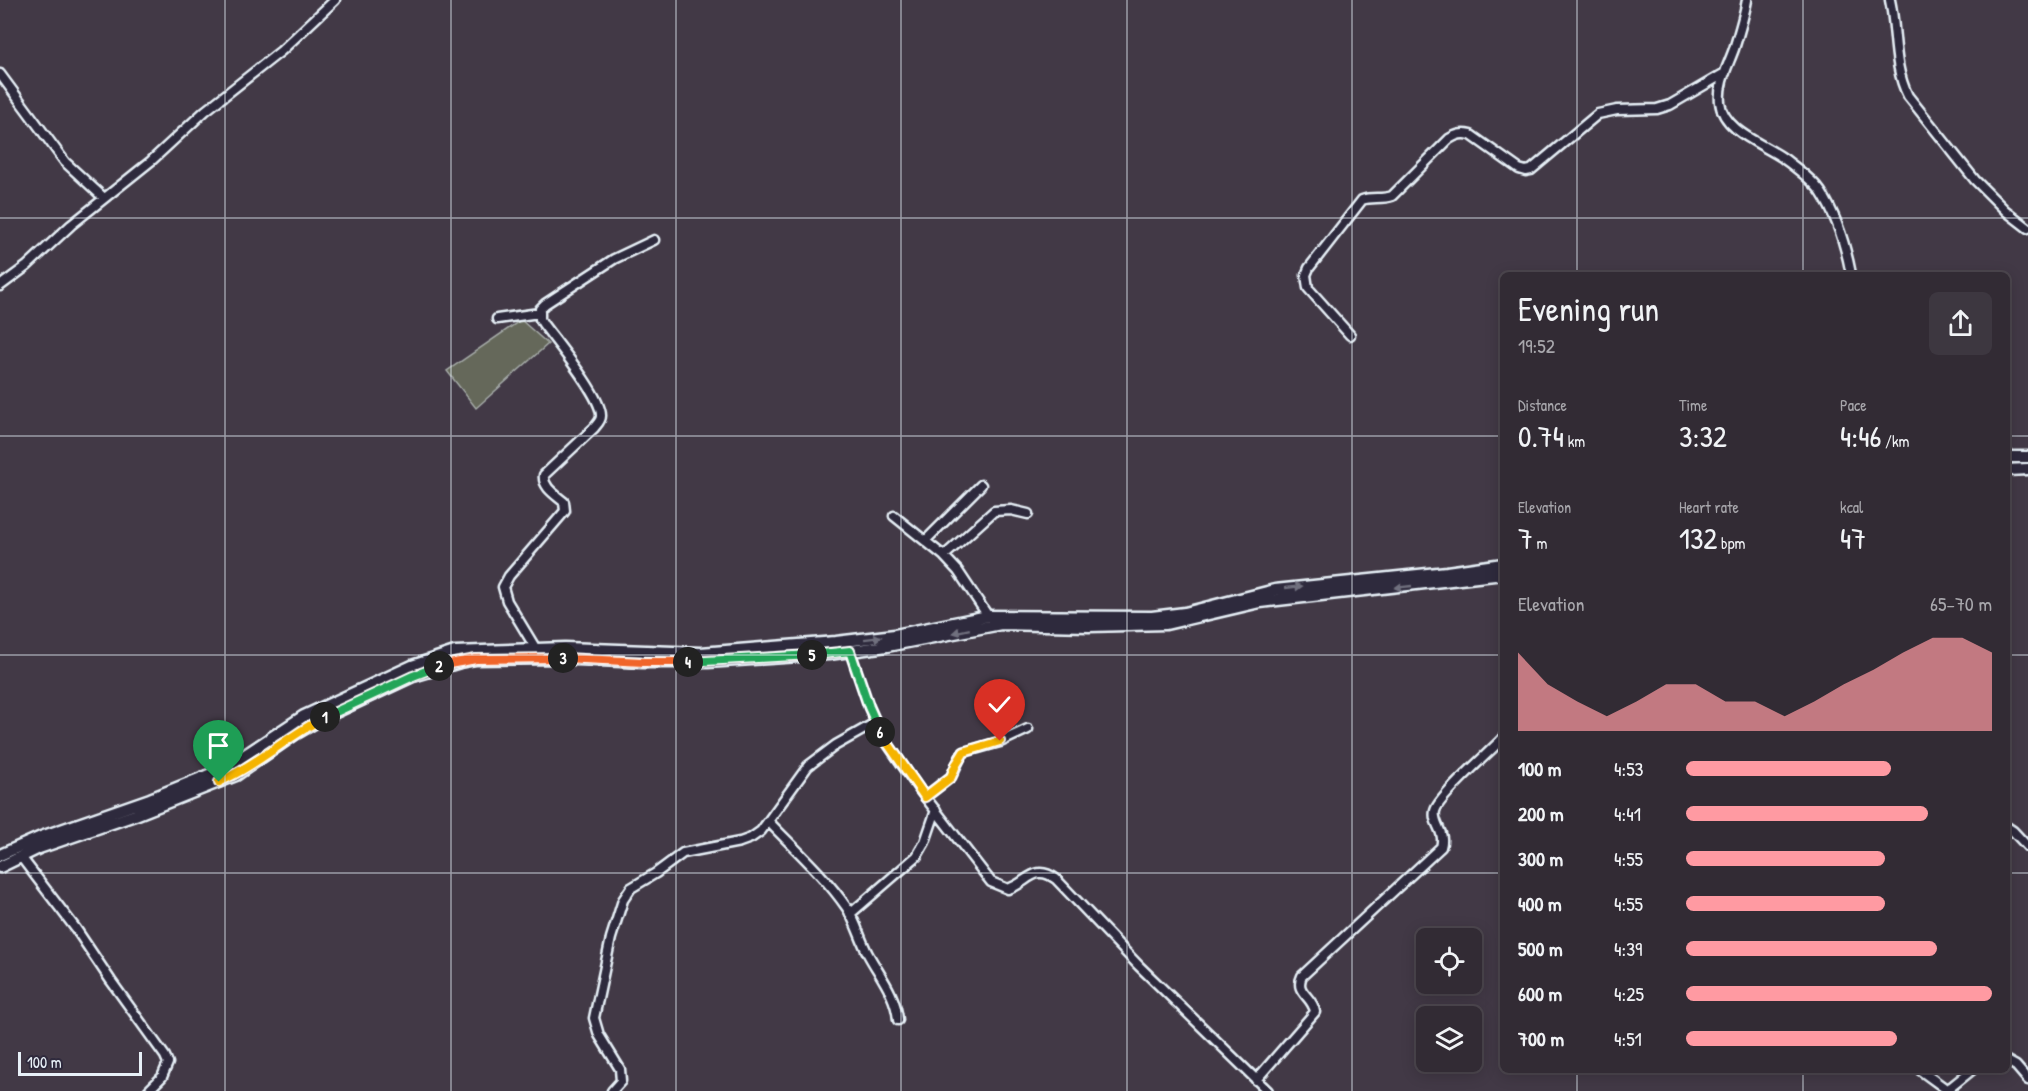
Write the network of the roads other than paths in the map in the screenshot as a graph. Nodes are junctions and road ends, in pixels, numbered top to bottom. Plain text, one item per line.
1 (335, 0) edge
2 (1747, 0) edge
3 (1890, 0) edge
4 (1725, 73) junction
5 (0, 74) edge
6 (104, 198) junction
7 (2028, 228) edge
8 (654, 240) dead end
9 (1851, 272) edge
10 (0, 286) edge
11 (539, 313) junction
12 (497, 319) dead end
13 (1350, 335) dead end
14 (2010, 457) edge
15 (2028, 457) edge
16 (2028, 469) edge
17 (2010, 470) edge
18 (981, 485) dead end
19 (1028, 514) dead end
20 (894, 516) dead end
21 (926, 540) junction
22 (944, 556) junction
23 (1500, 564) edge
24 (1500, 574) edge
25 (988, 616) junction
26 (536, 648) junction
27 (850, 651) junction
28 (875, 723) junction
29 (1028, 729) dead end
30 (1500, 741) edge
31 (925, 797) junction
32 (936, 810) junction
33 (769, 822) junction
34 (2010, 829) edge
35 (2028, 847) edge
36 (0, 855) edge
37 (21, 857) junction
38 (0, 867) edge
39 (850, 914) junction
40 (898, 1020) dead end
41 (2010, 1063) edge
42 (1924, 1073) edge
43 (1968, 1073) edge
44 (1256, 1080) junction
45 (2028, 1080) edge
46 (148, 1091) edge
47 (612, 1091) edge
48 (1268, 1091) edge

1 - 6 street
2 - 4 street
3 - 7 street
4 - 9 street
4 - 13 street
5 - 6 street
6 - 10 street
8 - 11 street
11 - 12 street
11 - 26 street
14 - 15 street
16 - 17 street
18 - 21 street
19 - 22 street
20 - 21 street
21 - 22 street
22 - 25 street
25 -> 23 street
24 -> 27 street
26 -> 25 street
26 - 36 street
27 - 28 street
27 - 37 street
28 - 31 street
28 - 33 street
29 - 31 street
30 - 44 street
31 - 32 street
32 - 39 street
32 - 44 street
33 - 39 street
33 - 47 street
34 - 35 street
37 - 38 street
37 - 46 street
39 - 40 street
41 - 45 street
42 - 43 street
44 - 48 street

